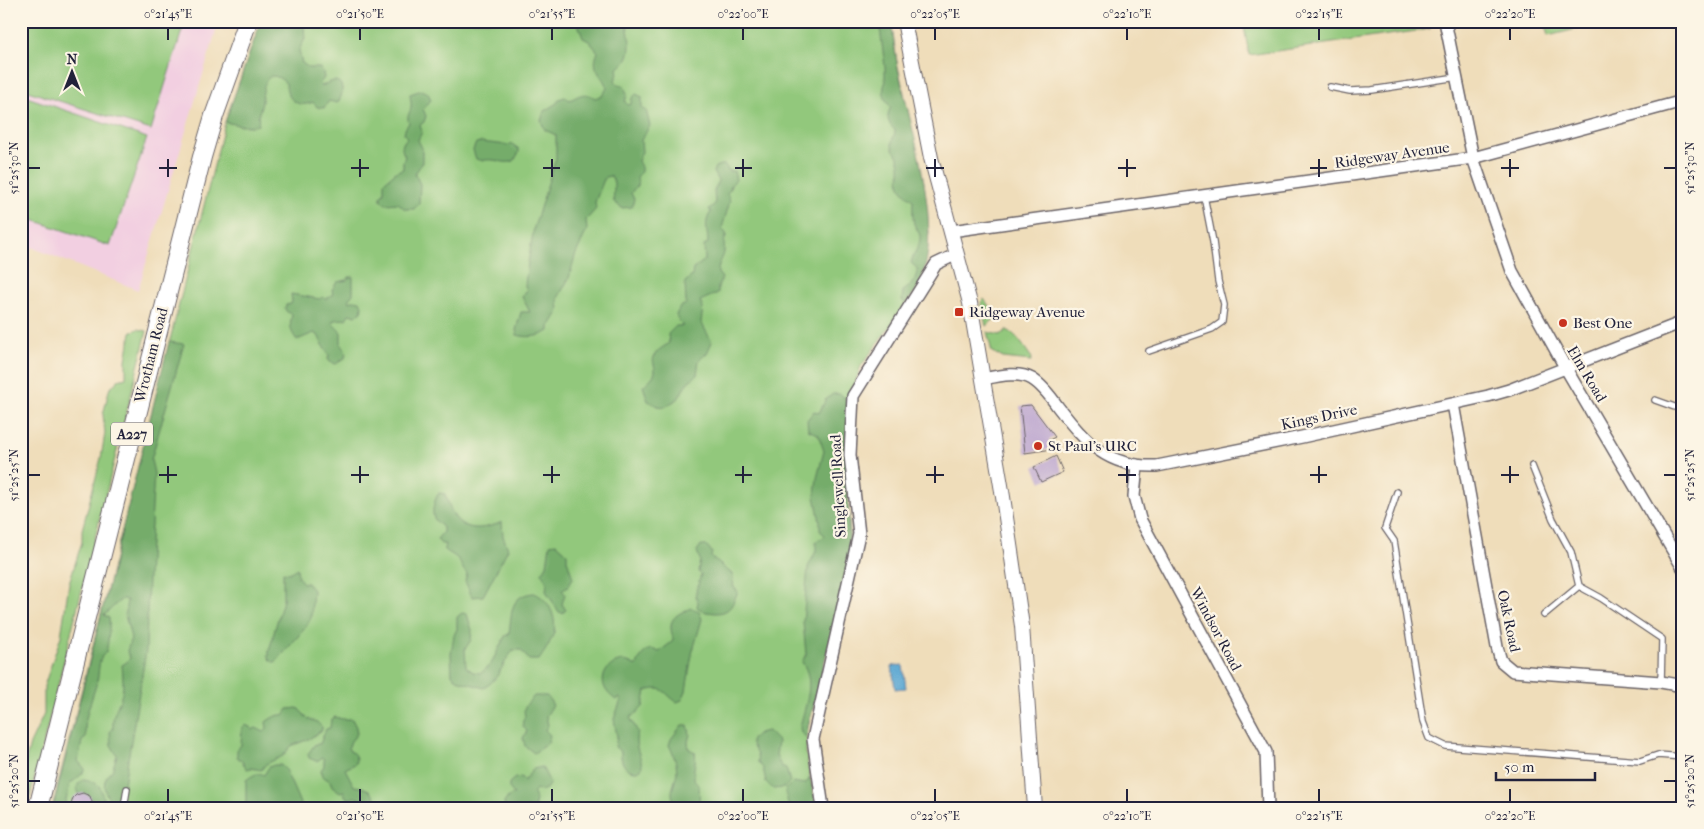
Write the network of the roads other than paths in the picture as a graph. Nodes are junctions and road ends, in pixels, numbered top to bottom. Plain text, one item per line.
1 (248, 21) edge
2 (904, 21) edge
3 (1445, 21) edge
4 (1457, 77) junction
5 (1330, 87) dead end
6 (1683, 101) edge
7 (1472, 158) junction
8 (1204, 196) junction
9 (950, 231) junction
10 (957, 254) junction
11 (1683, 322) edge
12 (1149, 351) dead end
13 (1565, 367) junction
14 (983, 379) junction
15 (1655, 400) dead end
16 (1453, 404) junction
17 (1683, 410) edge
18 (1137, 465) junction
19 (1532, 466) dead end
20 (1397, 492) dead end
21 (1683, 568) edge
22 (1578, 586) junction
23 (1544, 615) dead end
24 (1661, 682) junction
25 (1683, 686) edge
26 (1683, 758) edge
27 (127, 789) dead end
28 (38, 808) edge
29 (124, 808) edge
30 (823, 808) edge
31 (1035, 808) edge
32 (1268, 808) edge

1 - 28 main road, Wrotham Road / A227
2 - 9 street
3 - 4 street, Elm Road
4 - 5 lane
4 - 7 street, Elm Road
6 - 7 street, Ridgeway Avenue
7 - 8 street, Ridgeway Avenue
7 - 13 street, Elm Road
8 - 9 street, Ridgeway Avenue
8 - 12 lane
9 - 10 street
10 - 14 street
10 - 30 street, Singlewell Road
11 - 13 street, Kings Drive
13 - 16 street, Kings Drive
13 - 21 street, Elm Road
14 - 18 street, Kings Drive
14 - 31 street
15 - 17 lane
16 - 18 street, Kings Drive
16 - 24 street, Oak Road
18 - 32 street, Windsor Road
19 - 22 lane
20 - 26 lane
22 - 23 lane
22 - 24 lane
24 - 25 street, Oak Road
27 - 29 lane

